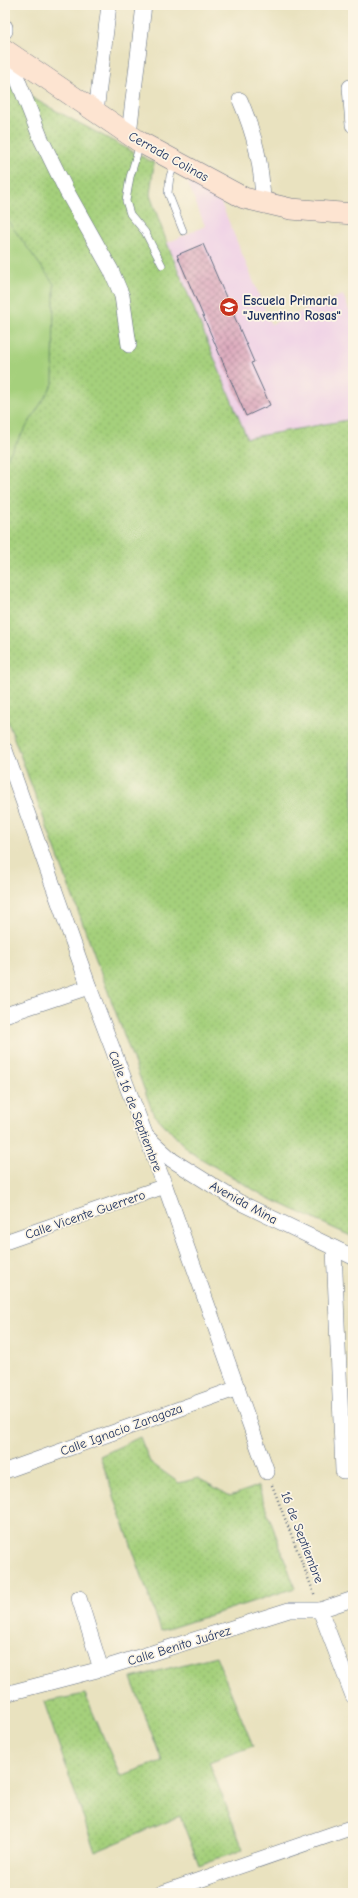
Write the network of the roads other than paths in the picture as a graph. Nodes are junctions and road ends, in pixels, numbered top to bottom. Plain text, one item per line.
1 (109, 5) edge
2 (144, 5) edge
3 (5, 27) edge
4 (5, 44) edge
5 (353, 87) edge
6 (240, 100) dead end
7 (96, 112) junction
8 (353, 125) edge
9 (134, 138) junction
10 (176, 160) junction
11 (263, 204) junction
12 (353, 214) edge
13 (183, 232) dead end
14 (162, 265) dead end
15 (129, 345) dead end
16 (5, 750) edge
17 (11, 782) edge
18 (89, 987) junction
19 (5, 1016) edge
20 (144, 1134) junction
21 (165, 1186) junction
22 (5, 1242) edge
23 (334, 1248) junction
24 (353, 1257) edge
25 (238, 1388) junction
26 (5, 1471) edge
27 (348, 1471) edge
28 (267, 1472) road end
29 (79, 1598) dead end
30 (353, 1599) edge
31 (320, 1610) junction
32 (101, 1669) junction
33 (5, 1694) edge
34 (353, 1696) edge
35 (353, 1827) edge
36 (162, 1893) edge

1 - 7 street
2 - 9 street
3 - 4 street
4 - 7 main road, Cerrada Colinas
4 - 15 street
5 - 8 street
6 - 11 street
7 - 9 main road, Cerrada Colinas
9 - 10 main road, Cerrada Colinas
9 - 14 lane
10 - 11 main road, Cerrada Colinas
10 - 13 lane
11 - 12 main road, Cerrada Colinas
16 - 17 street, Calle 16 de Septiembre
17 - 18 street, Calle 16 de Septiembre
18 - 19 street
18 - 20 street, Calle 16 de Septiembre
20 - 21 street, Calle 16 de Septiembre
20 - 23 street, Avenida Mina
21 - 22 street, Calle Vicente Guerrero
21 - 25 street, Calle 16 de Septiembre
23 - 24 street, Avenida Mina
23 - 27 street
25 - 26 street, Calle Ignacio Zaragoza
25 - 28 street, Calle 16 de Septiembre
29 - 32 street
30 - 31 street, Calle Benito Juárez
31 - 32 street, Calle Benito Juárez
31 - 34 street
32 - 33 street, Calle Benito Juárez
35 - 36 street

